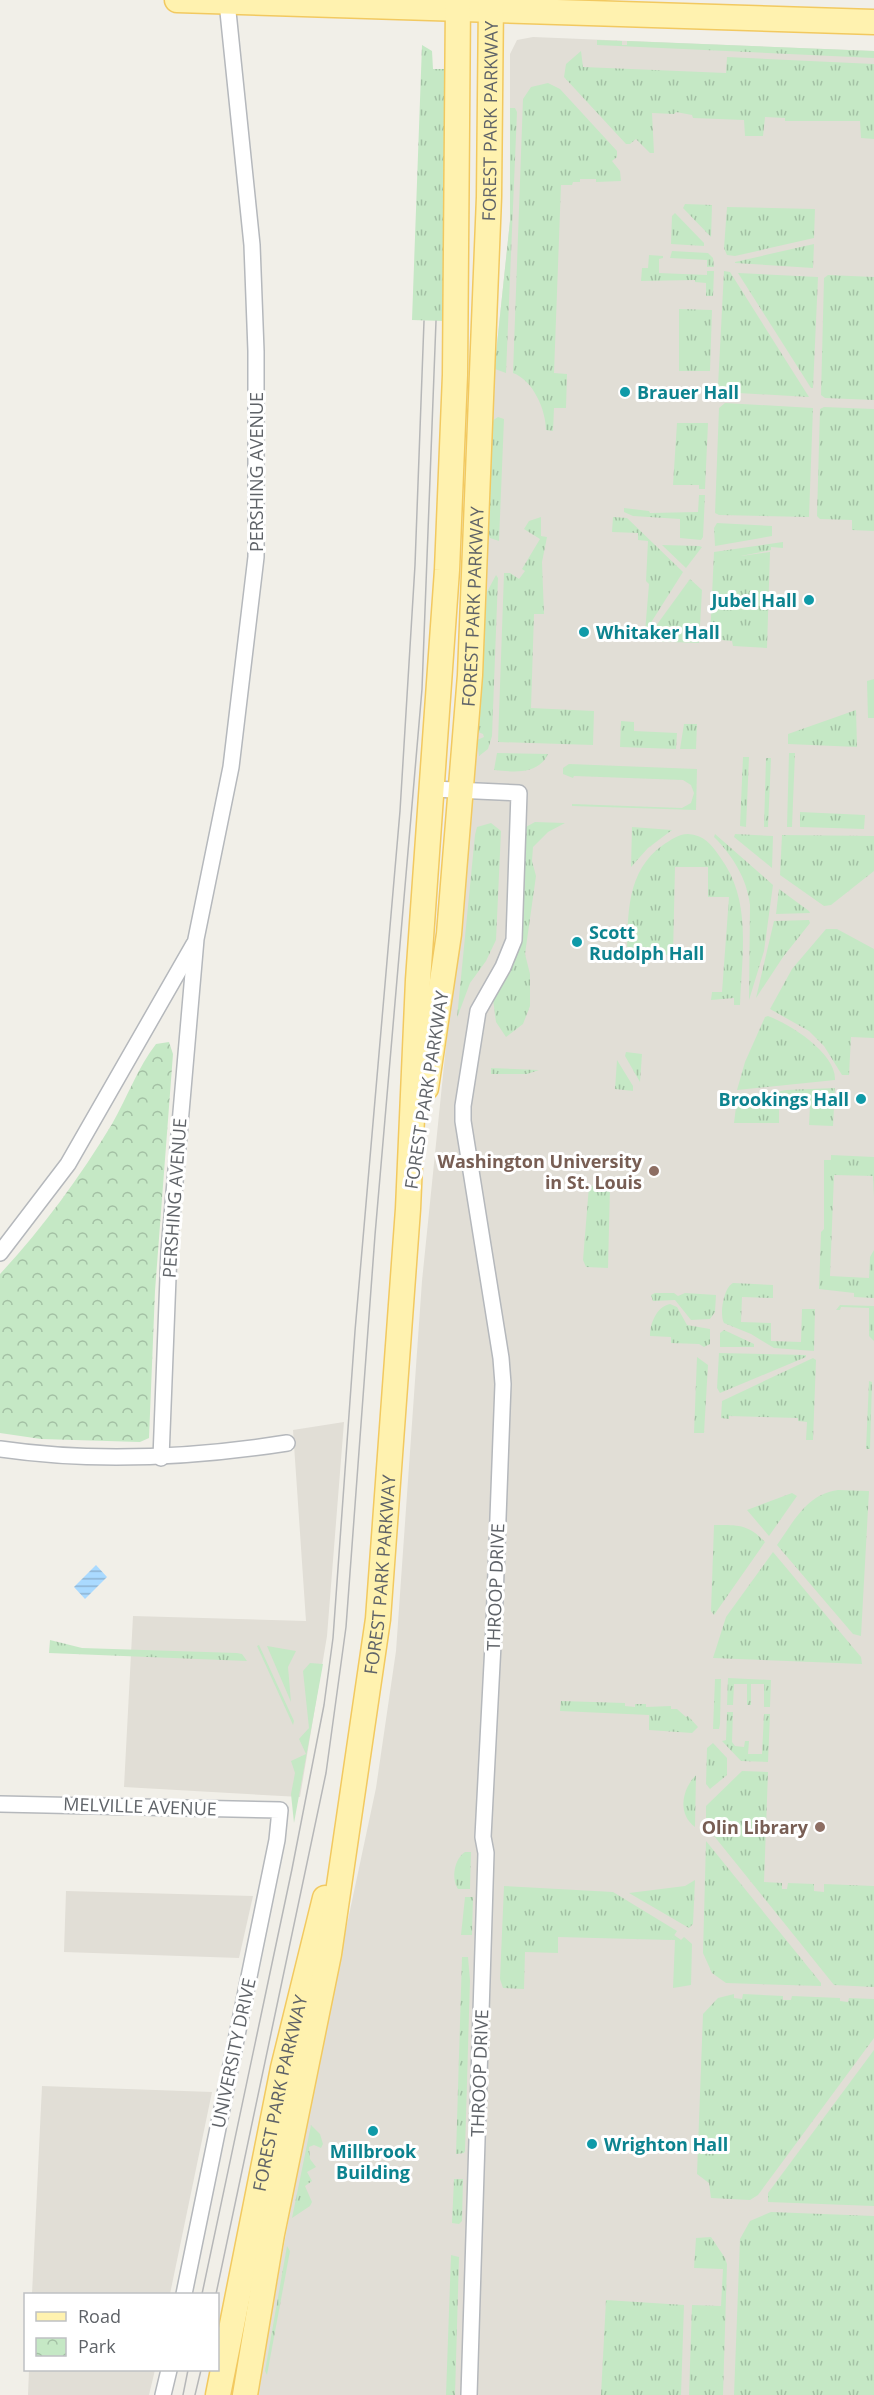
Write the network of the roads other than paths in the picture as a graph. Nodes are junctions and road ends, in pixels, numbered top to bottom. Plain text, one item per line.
1 (177, 0) edge
2 (227, 2) junction
3 (261, 2) edge
4 (458, 4) edge
5 (491, 5) edge
6 (874, 22) edge
7 (433, 789) junction
8 (462, 791) junction
9 (196, 939) junction
10 (408, 1209) junction
11 (0, 1254) edge
12 (287, 1443) dead end
13 (0, 1449) edge
14 (161, 1458) junction
15 (353, 1794) junction
16 (0, 1804) edge
17 (280, 1810) joint
18 (184, 2293) edge
19 (169, 2371) edge
20 (163, 2395) edge
21 (218, 2395) edge
22 (245, 2395) edge
23 (469, 2395) edge

1 - 2 main road
2 - 3 main road
2 - 9 street, PERSHING AVENUE
3 - 4 main road
4 - 5 main road
4 - 7 main road, FOREST PARK PARKWAY
5 - 6 main road
5 - 8 main road, FOREST PARK PARKWAY
7 - 8 street
7 - 10 main road, FOREST PARK PARKWAY
8 - 10 main road, FOREST PARK PARKWAY
8 - 23 street, THROOP DRIVE
9 - 11 street, PERSHING AVENUE
9 - 14 street, PERSHING AVENUE
10 - 15 main road, FOREST PARK PARKWAY
12 - 14 street
13 - 14 street
15 - 21 main road, FOREST PARK PARKWAY
15 - 22 main road, FOREST PARK PARKWAY
16 - 17 street, MELVILLE AVENUE
17 - 18 street, UNIVERSITY DRIVE
19 - 20 street

